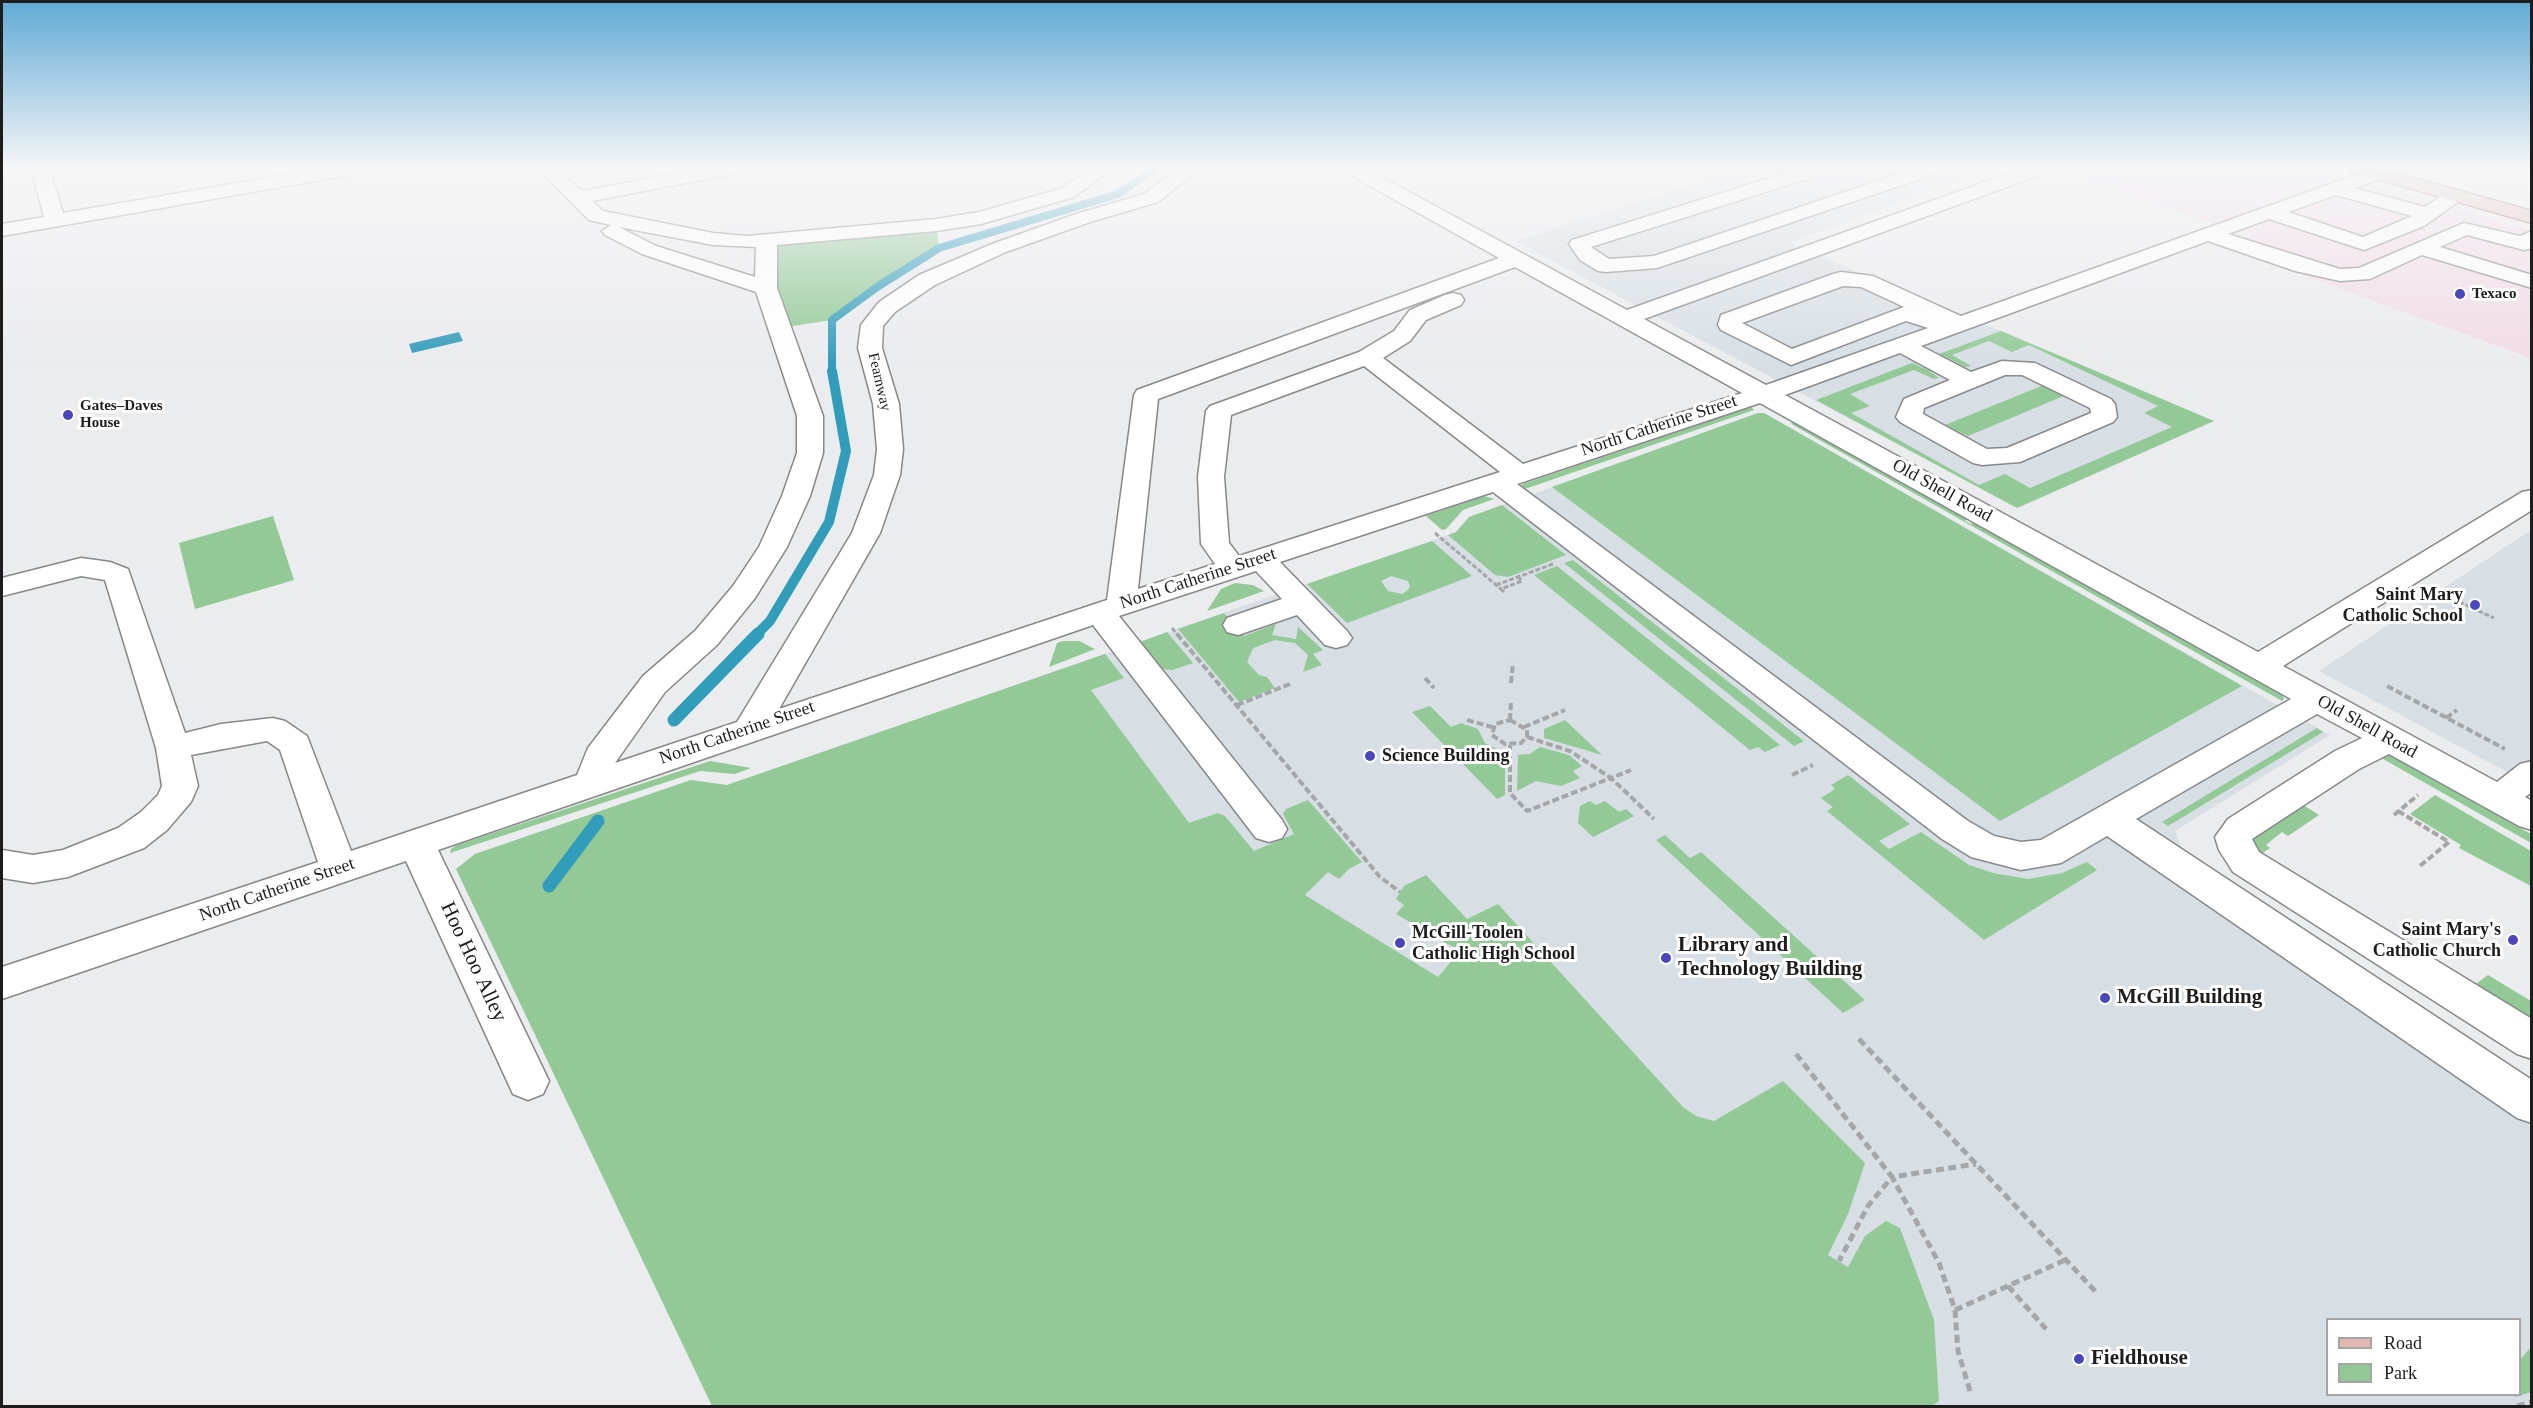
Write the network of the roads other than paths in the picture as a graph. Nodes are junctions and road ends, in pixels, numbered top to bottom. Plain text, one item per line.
1 (615, 234) edge
2 (686, 234) edge
3 (835, 234) edge
4 (1039, 234) edge
5 (1471, 234) edge
6 (1612, 234) edge
7 (1740, 234) edge
8 (1859, 234) edge
9 (2214, 234) edge
10 (2333, 234) edge
11 (2389, 234) edge
12 (2453, 234) edge
13 (2488, 234) edge
14 (2210, 235) junction
15 (767, 241) junction
16 (2529, 242) edge
17 (2420, 248) junction
18 (1596, 261) junction
19 (1532, 267) junction
20 (2532, 282) edge
21 (766, 288) junction
22 (1626, 318) junction
23 (1954, 326) junction
24 (1902, 345) junction
25 (1367, 357) junction
26 (1799, 368) junction
27 (1970, 381) junction
28 (1763, 392) junction
29 (1506, 476) junction
30 (2532, 498) edge
31 (1246, 563) junction
32 (2, 587) edge
33 (1301, 603) junction
34 (1110, 608) junction
35 (1238, 625) dead end
36 (1336, 638) dead end
37 (2259, 666) junction
38 (2317, 699) junction
39 (750, 729) junction
40 (2389, 739) junction
41 (172, 748) junction
42 (2522, 763) edge
43 (593, 782) junction
44 (2498, 799) junction
45 (2532, 817) edge
46 (2109, 819) junction
47 (1269, 830) dead end
48 (416, 843) junction
49 (2, 864) edge
50 (339, 869) junction
51 (2, 983) edge
52 (2532, 1041) edge
53 (528, 1081) dead end
54 (2532, 1104) edge

1 - 21 street
2 - 15 street
3 - 15 street
4 - 39 street, Fearnway
5 - 19 street, Old Shell Road
6 - 18 street
7 - 18 street
8 - 22 street
9 - 14 street, North Catherine Street
10 - 11 street
12 - 17 street
13 - 16 street
14 - 17 street
14 - 23 street, North Catherine Street
15 - 21 street
17 - 20 street
18 - 19 street
19 - 22 street, Old Shell Road
19 - 25 street
19 - 34 street
21 - 43 street
22 - 28 street, Old Shell Road
23 - 24 street, North Catherine Street
23 - 26 street
23 - 26 street
24 - 26 street, North Catherine Street
24 - 27 street
25 - 29 street
25 - 31 street
26 - 28 street, North Catherine Street
27 - 27 street
28 - 29 street, North Catherine Street
28 - 37 street, Old Shell Road
29 - 31 street, North Catherine Street
29 - 46 street
30 - 37 street
31 - 33 street
31 - 34 street, North Catherine Street
32 - 41 street
33 - 35 street
33 - 36 street
34 - 39 street, North Catherine Street
34 - 47 street
37 - 38 street, Old Shell Road
38 - 40 street, Old Shell Road
38 - 46 street
39 - 43 street, North Catherine Street
40 - 44 street, Old Shell Road
40 - 52 street
41 - 49 street
41 - 50 street
42 - 44 street
43 - 48 street, North Catherine Street
44 - 45 street, Old Shell Road
46 - 54 street
48 - 50 street, North Catherine Street
48 - 53 street, Hoo Hoo Alley
50 - 51 street, North Catherine Street

